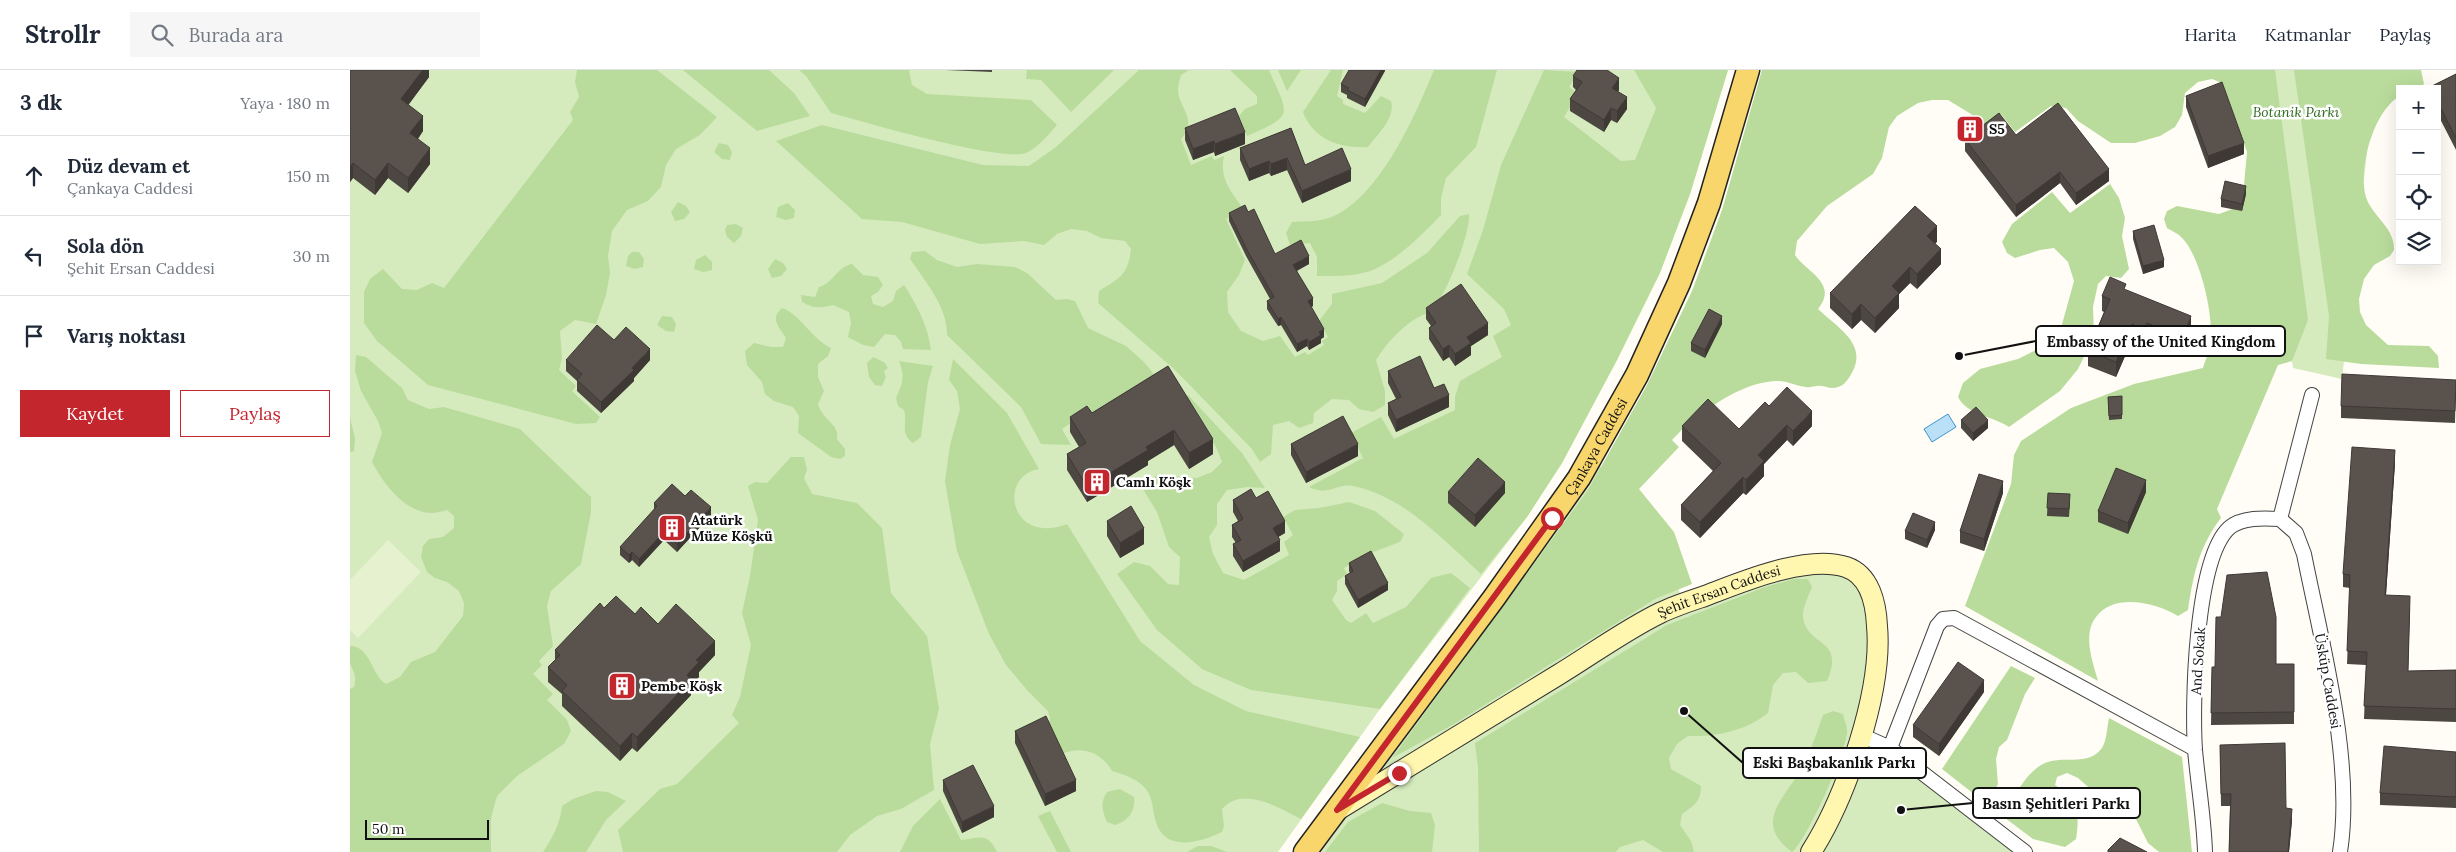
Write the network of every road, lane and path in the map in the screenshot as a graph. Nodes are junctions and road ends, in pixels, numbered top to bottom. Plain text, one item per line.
1 (1748, 70) edge
2 (2312, 396) dead end
3 (2280, 520) junction
4 (1862, 735) junction
5 (1890, 748) junction
6 (2195, 749) junction
7 (1337, 810) junction
8 (1305, 852) edge
9 (1811, 852) edge
10 (2024, 852) edge
11 (2205, 852) edge
12 (2340, 852) edge

1 - 7 main road, Çankaya Caddesi
2 - 3 street
3 - 6 street, And Sokak
3 - 12 street, Üsküp Caddesi
4 - 5 street
4 - 7 main road, Şehit Ersan Caddesi
4 - 9 main road, Şehit Ersan Caddesi
5 - 6 street
5 - 10 street
6 - 11 street, And Sokak
7 - 8 main road, Çankaya Caddesi

